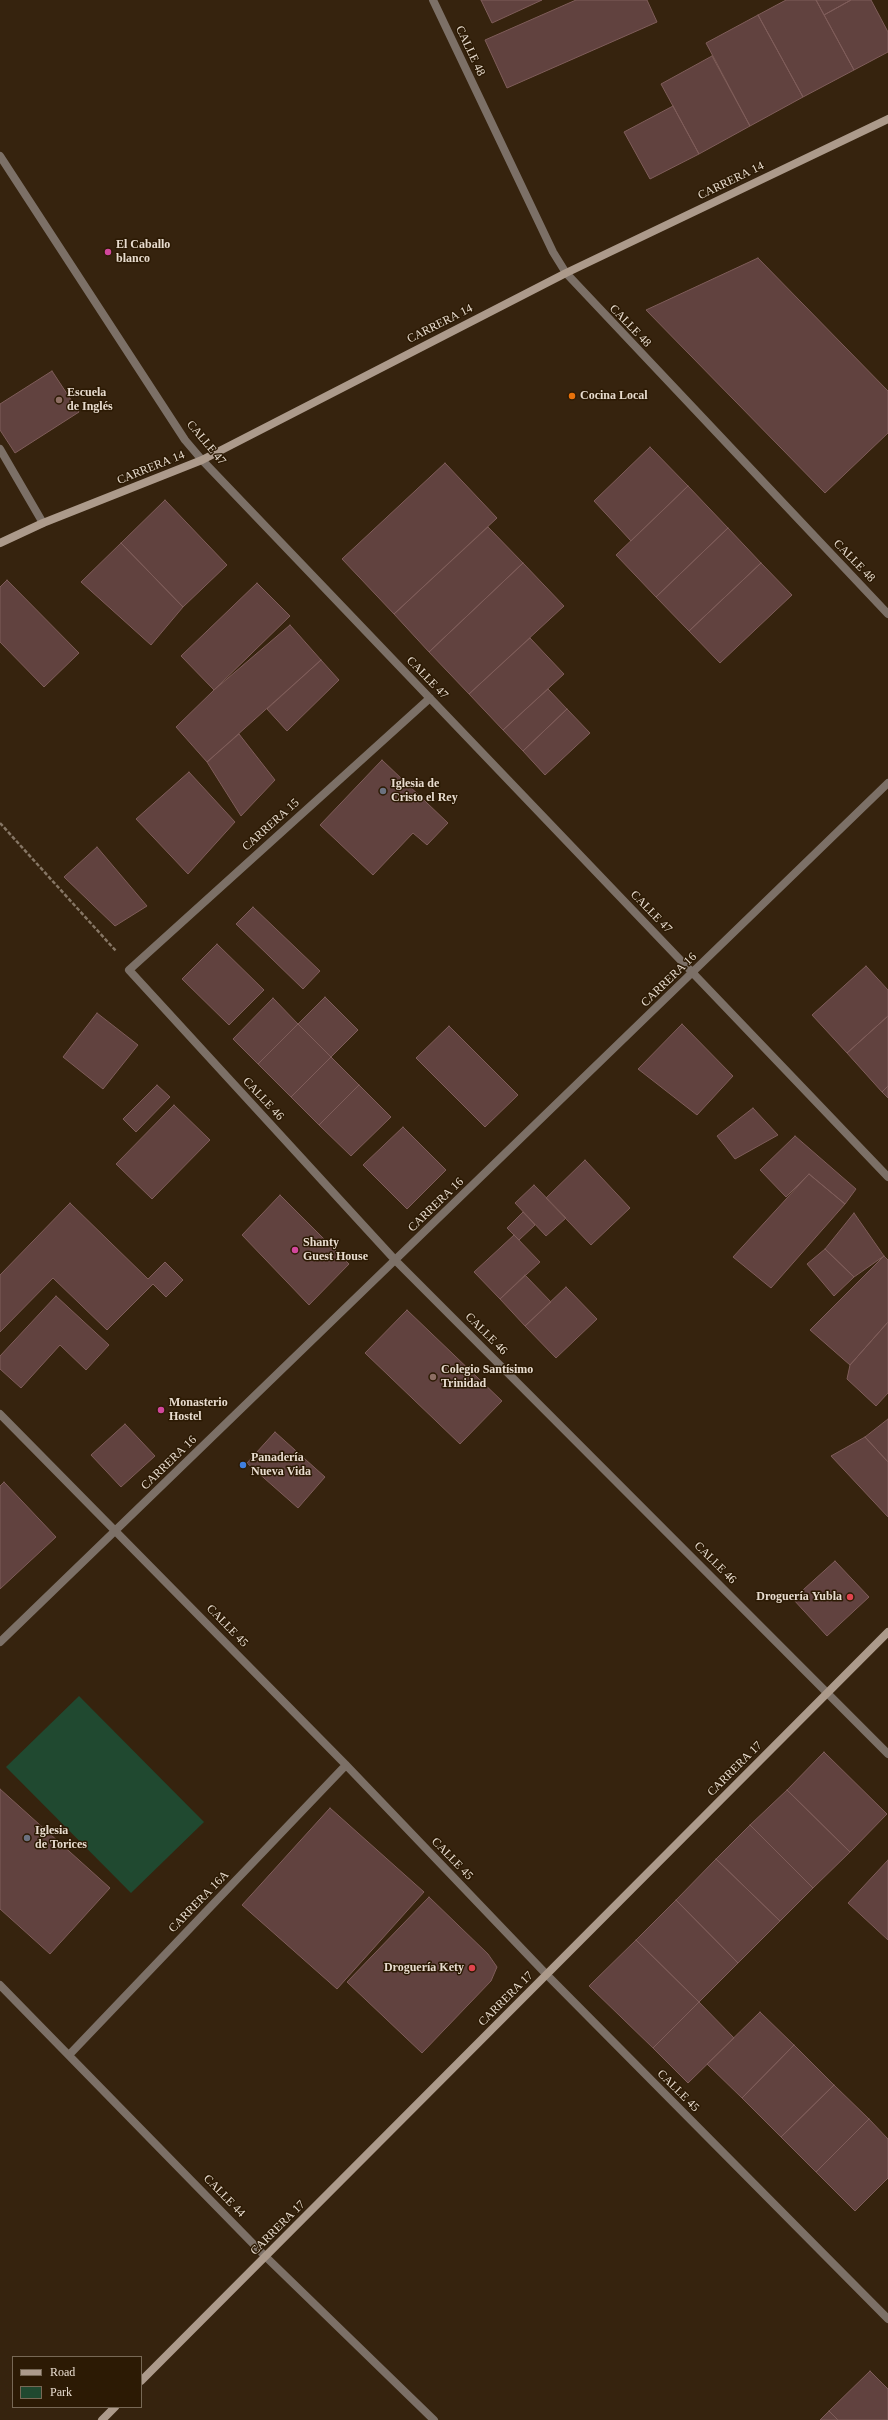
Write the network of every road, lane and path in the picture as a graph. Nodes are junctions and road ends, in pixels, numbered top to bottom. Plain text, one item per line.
1 (433, 0) edge
2 (888, 119) edge
3 (0, 156) edge
4 (566, 273) junction
5 (0, 449) edge
6 (202, 460) junction
7 (42, 523) junction
8 (0, 543) edge
9 (888, 614) edge
10 (430, 698) junction
11 (888, 783) edge
12 (0, 823) edge
13 (129, 970) junction
14 (693, 974) junction
15 (888, 1177) edge
16 (396, 1261) junction
17 (0, 1414) edge
18 (116, 1530) junction
19 (888, 1632) edge
20 (0, 1642) edge
21 (828, 1692) junction
22 (888, 1754) edge
23 (346, 1765) junction
24 (546, 1976) junction
25 (0, 1985) edge
26 (69, 2055) junction
27 (266, 2257) junction
28 (888, 2319) edge
29 (142, 2381) edge
30 (115, 2408) edge
31 (102, 2420) edge
32 (434, 2420) edge

1 - 4 street, CALLE 48
2 - 4 main road, CARRERA 14
3 - 6 street, CALLE 47
4 - 6 main road, CARRERA 14
4 - 9 street, CALLE 48
5 - 7 street
6 - 7 main road, CARRERA 14
6 - 10 street, CALLE 47
7 - 8 main road, CARRERA 14
10 - 13 street, CARRERA 15
10 - 14 street, CALLE 47
11 - 14 street, CARRERA 16
12 - 13 path
13 - 16 street, CALLE 46
14 - 15 street, CALLE 47
14 - 16 street, CARRERA 16
16 - 18 street, CARRERA 16
16 - 21 street, CALLE 46
17 - 18 street, CALLE 45
18 - 20 street, CARRERA 16
18 - 23 street, CALLE 45
19 - 21 main road, CARRERA 17
21 - 22 street, CALLE 46
21 - 24 main road, CARRERA 17
23 - 24 street, CALLE 45
23 - 26 street, CARRERA 16A
24 - 27 main road, CARRERA 17
24 - 28 street, CALLE 45
25 - 26 street, CALLE 44
26 - 27 street, CALLE 44
27 - 29 main road, CARRERA 17
27 - 32 street, CALLE 44
30 - 31 main road

